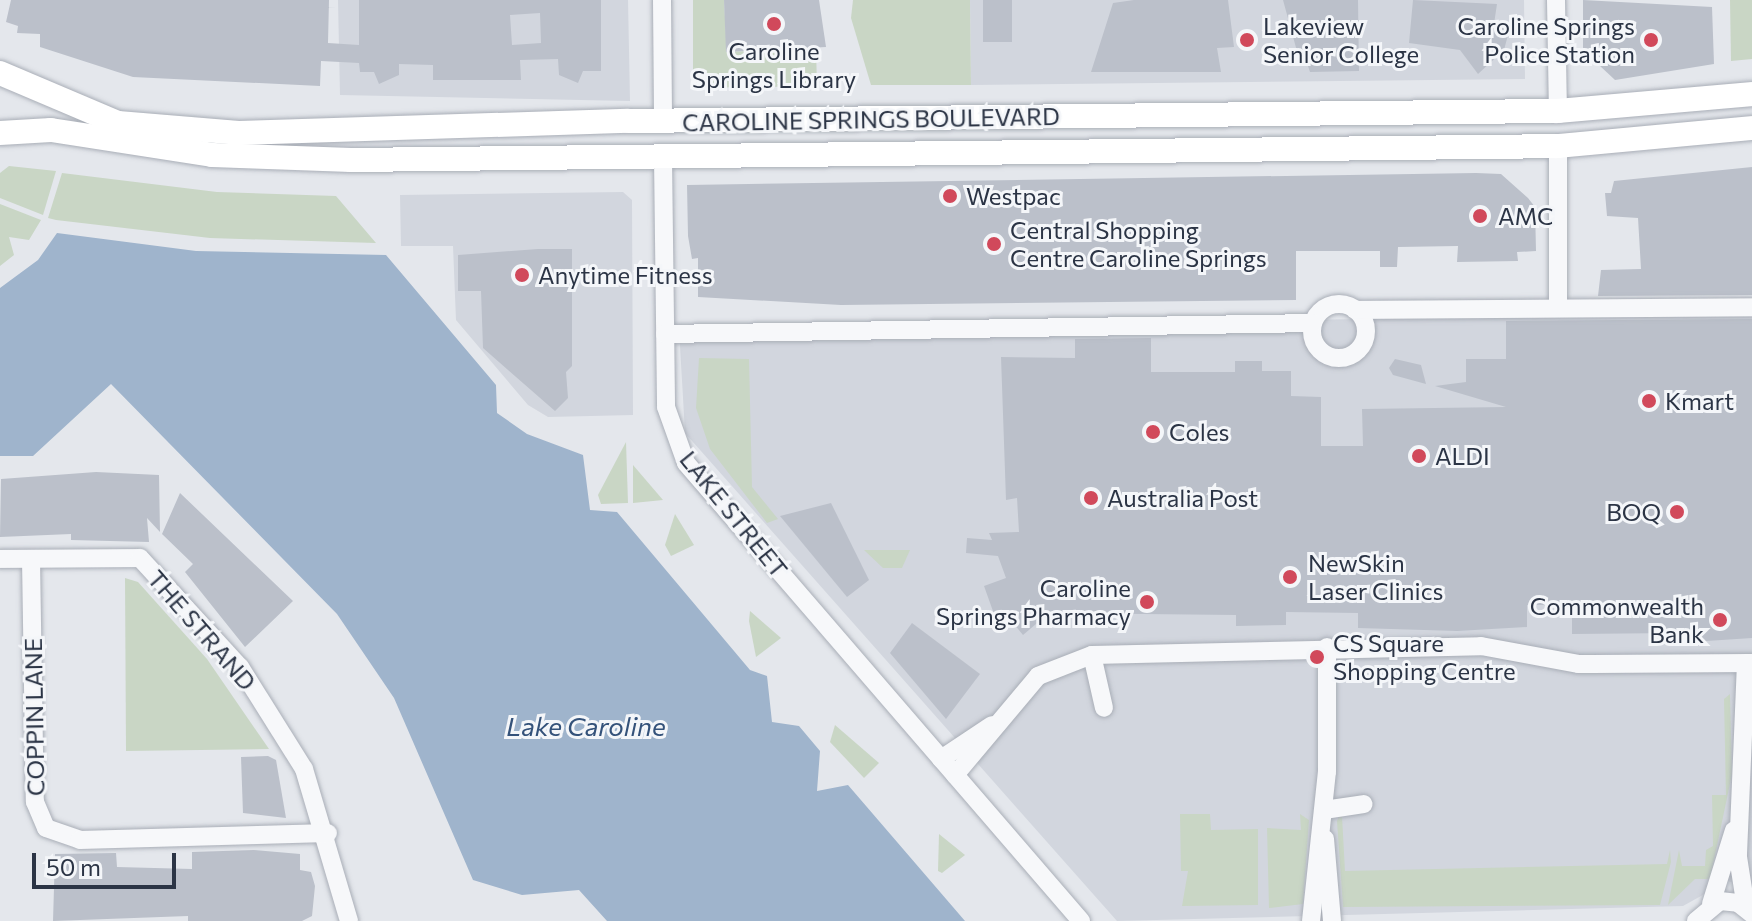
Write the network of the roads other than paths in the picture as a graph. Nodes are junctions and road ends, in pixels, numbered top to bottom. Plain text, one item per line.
1 (662, 0) edge
2 (1556, 0) edge
3 (0, 73) edge
4 (1752, 94) edge
5 (1558, 111) junction
6 (663, 121) junction
7 (1752, 128) edge
8 (0, 133) edge
9 (1558, 146) junction
10 (663, 157) junction
11 (1752, 307) edge
12 (1558, 308) junction
13 (1355, 310) junction
14 (1313, 323) junction
15 (665, 334) junction
16 (0, 559) edge
17 (31, 559) junction
18 (1327, 647) junction
19 (1092, 655) junction
20 (1749, 663) edge
21 (1104, 708) dead end
22 (1004, 718) junction
23 (941, 759) junction
24 (955, 775) junction
25 (1364, 804) dead end
26 (1323, 815) junction
27 (1745, 818) edge
28 (328, 833) junction
29 (1711, 904) junction
30 (1750, 912) edge
31 (1694, 920) edge
32 (349, 921) edge
33 (1081, 921) edge
34 (1311, 921) edge
35 (1332, 921) edge

1 - 6 street, LAKE STREET
2 - 5 street
3 - 6 main road, CAROLINE SPRINGS BOULEVARD
4 - 5 main road, CAROLINE SPRINGS BOULEVARD
5 - 6 main road, CAROLINE SPRINGS BOULEVARD
5 - 9 main road
6 - 10 main road, LAKE STREET
7 - 9 main road, CAROLINE SPRINGS BOULEVARD
8 - 10 main road, CAROLINE SPRINGS BOULEVARD
9 - 10 main road, CAROLINE SPRINGS BOULEVARD
9 - 12 street
10 - 15 street, LAKE STREET
11 - 12 street
12 - 13 street
13 - 14 street
13 - 14 street
14 - 15 street
15 - 23 street, LAKE STREET
16 - 17 street, THE STRAND
17 - 28 street, THE STRAND
17 - 28 street, COPPIN LANE
18 - 19 street
18 - 20 street
18 - 26 street
19 - 21 street
19 - 22 street
20 - 27 street
22 - 23 street
22 - 24 street
23 - 24 street, LAKE STREET
24 - 33 street, LAKE STREET
25 - 26 street
26 - 34 street
26 - 35 street
27 - 29 street
27 - 30 street
28 - 32 street, THE STRAND
29 - 30 street
29 - 31 street

